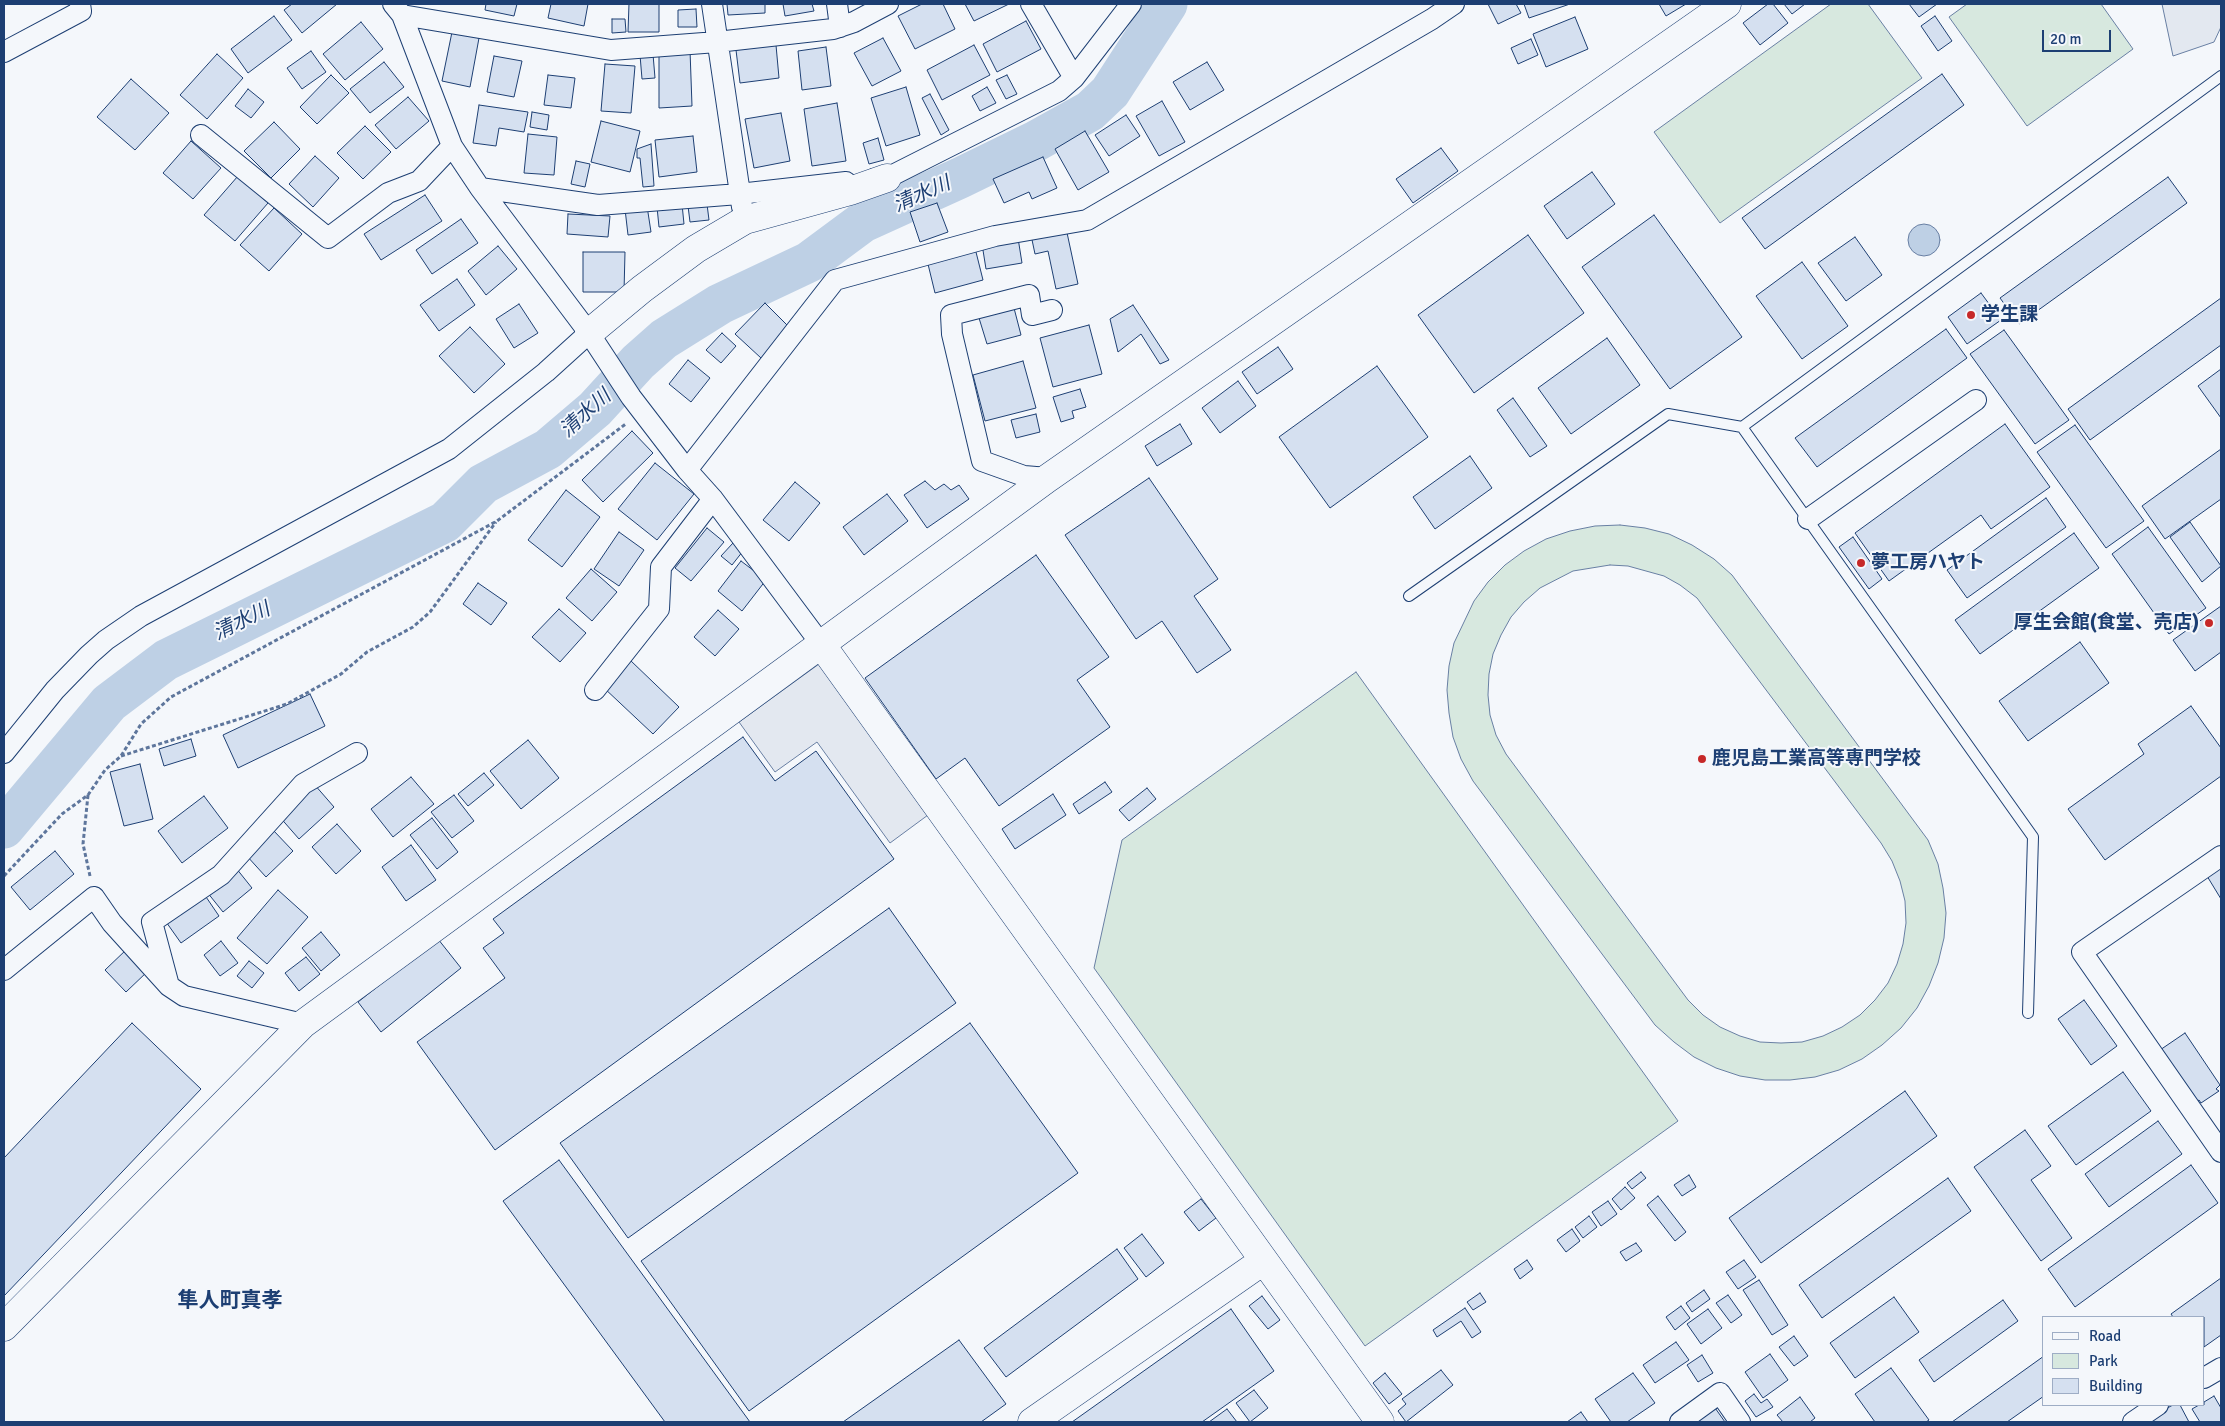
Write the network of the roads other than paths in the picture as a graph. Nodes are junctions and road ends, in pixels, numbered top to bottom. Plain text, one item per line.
1 (80, 4) edge
2 (712, 4) edge
3 (837, 4) edge
4 (888, 4) edge
5 (1031, 4) edge
6 (1131, 4) edge
7 (1454, 4) edge
8 (1728, 4) edge
9 (398, 9) edge
10 (840, 27) junction
11 (717, 42) junction
12 (4, 52) edge
13 (2221, 76) edge
14 (1074, 78) junction
15 (201, 135) dead end
16 (452, 146) junction
17 (887, 178) joint
18 (480, 188) junction
19 (742, 207) junction
20 (1052, 310) dead end
21 (589, 333) junction
22 (1976, 400) dead end
23 (1742, 427) junction
24 (687, 470) junction
25 (1048, 478) junction
26 (713, 499) junction
27 (1808, 519) junction
28 (1409, 596) dead end
29 (821, 644) junction
30 (595, 690) dead end
31 (4, 753) edge
32 (357, 753) dead end
33 (2221, 856) edge
34 (4, 970) edge
35 (169, 986) junction
36 (2028, 1012) dead end
37 (303, 1024) junction
38 (2219, 1144) edge
39 (1263, 1261) junction
40 (4, 1327) edge
41 (2221, 1368) edge
42 (2205, 1377) edge
43 (2157, 1406) edge
44 (1032, 1422) edge
45 (1380, 1422) edge
46 (1680, 1422) edge
47 (1740, 1422) edge
48 (2133, 1422) edge

1 - 12 street
2 - 11 street
3 - 10 street
4 - 10 street
5 - 14 street
6 - 14 street
7 - 24 street
8 - 25 street
9 - 11 street
9 - 16 street
10 - 11 street
11 - 19 street
13 - 23 lane
14 - 17 street
15 - 16 street
16 - 18 street
17 - 19 street
18 - 19 street
18 - 21 street
19 - 21 street
20 - 25 street
21 - 24 street
21 - 31 street
22 - 27 street
23 - 27 lane
23 - 28 lane
24 - 26 street
25 - 29 street
26 - 29 street
26 - 30 street
27 - 36 lane
29 - 37 street
29 - 39 street
32 - 35 street
33 - 38 street
34 - 35 street
35 - 37 street
37 - 40 street
39 - 44 street
39 - 45 street
41 - 42 street
43 - 48 street
46 - 47 street

